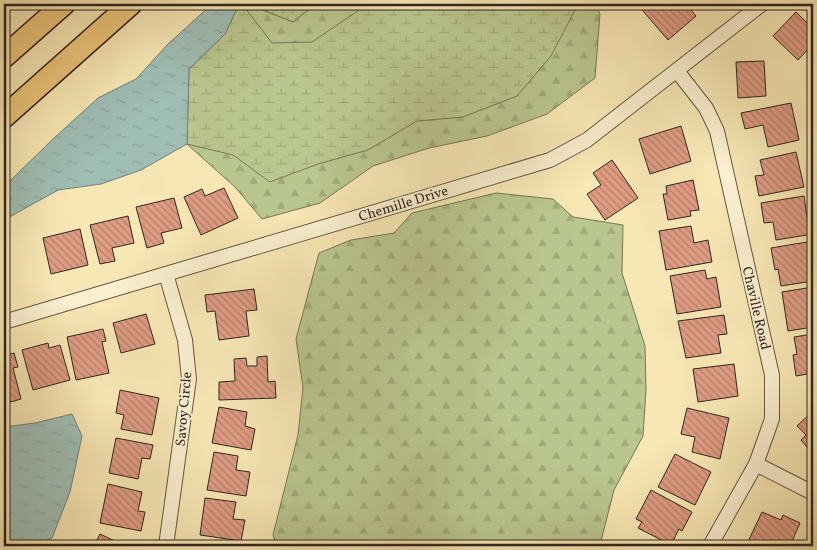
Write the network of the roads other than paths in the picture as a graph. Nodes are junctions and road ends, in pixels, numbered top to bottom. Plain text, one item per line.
1 (64, 4) edge
2 (131, 4) edge
3 (762, 4) edge
4 (4, 57) edge
5 (677, 71) junction
6 (4, 117) edge
7 (166, 274) junction
8 (4, 322) edge
9 (756, 464) junction
10 (813, 493) edge
11 (166, 546) edge
12 (710, 546) edge

1 - 4 highway
2 - 6 highway
3 - 5 street, Chemille Drive
5 - 7 street, Chemille Drive
5 - 9 street, Chaville Road
7 - 8 street, Chemille Drive
7 - 11 street, Savoy Circle
9 - 10 street
9 - 12 street, Chaville Road

